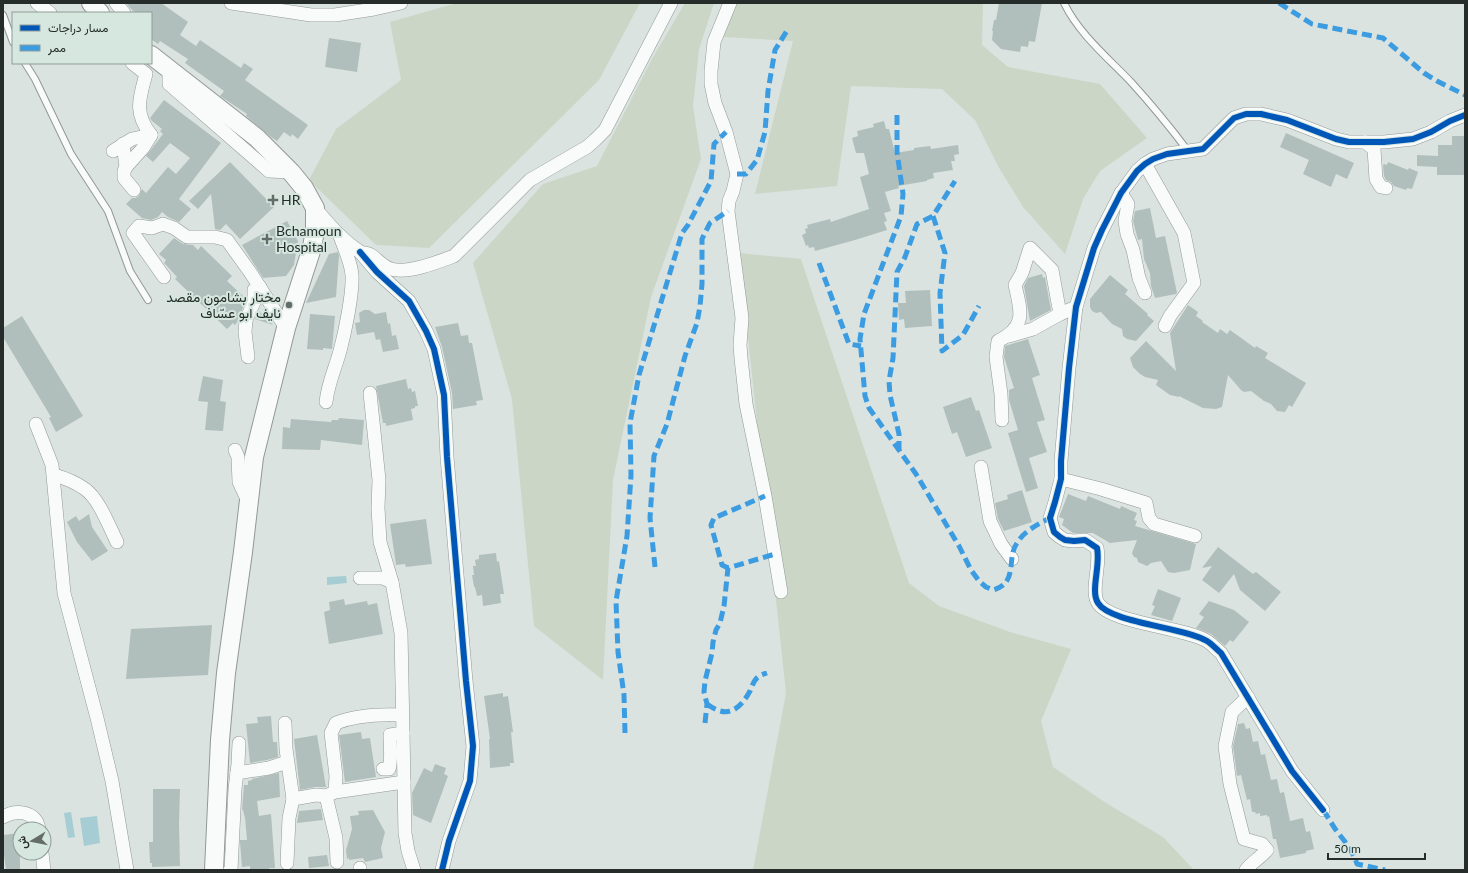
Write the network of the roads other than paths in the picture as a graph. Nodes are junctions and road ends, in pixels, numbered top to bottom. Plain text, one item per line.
1 (37, 3) edge
2 (91, 3) edge
3 (116, 3) edge
4 (231, 3) edge
5 (401, 3) edge
6 (671, 3) edge
7 (730, 3) edge
8 (1064, 3) edge
9 (49, 12) edge
10 (99, 12) edge
11 (123, 12) edge
12 (3, 15) edge
13 (12, 39) edge
14 (157, 60) edge
15 (26, 64) edge
16 (133, 64) edge
17 (1465, 115) edge
18 (151, 135) junction
19 (1365, 142) junction
20 (1188, 151) junction
21 (1145, 164) junction
22 (126, 167) junction
23 (1386, 188) dead end
24 (134, 190) dead end
25 (1121, 193) junction
26 (315, 208) junction
27 (339, 234) junction
28 (360, 252) junction
29 (164, 277) dead end
30 (260, 287) junction
31 (1145, 293) dead end
32 (148, 300) dead end
33 (1076, 307) junction
34 (1060, 314) junction
35 (1165, 326) dead end
36 (286, 328) junction
37 (1008, 336) junction
38 (248, 357) dead end
39 (370, 393) dead end
40 (326, 402) dead end
41 (1002, 420) dead end
42 (36, 424) dead end
43 (235, 450) dead end
44 (981, 467) dead end
45 (54, 474) junction
46 (1060, 479) junction
47 (248, 501) junction
48 (1196, 536) dead end
49 (117, 542) dead end
50 (1012, 559) dead end
51 (360, 578) dead end
52 (392, 582) junction
53 (782, 592) dead end
54 (1248, 697) junction
55 (402, 715) junction
56 (285, 723) dead end
57 (403, 733) junction
58 (238, 743) dead end
59 (284, 764) dead end
60 (383, 769) dead end
61 (237, 773) junction
62 (404, 782) junction
63 (331, 794) junction
64 (294, 799) junction
65 (1323, 810) dead end
66 (3, 817) edge
67 (35, 821) edge
68 (337, 862) dead end
69 (287, 863) dead end
70 (127, 870) edge
71 (214, 870) edge
72 (230, 870) edge
73 (414, 870) edge
74 (442, 870) edge
75 (1246, 870) edge

1 - 9 street
2 - 10 main road
3 - 11 street
4 - 5 street
6 - 28 street
7 - 53 street
8 - 20 lane
12 - 13 lane
14 - 26 main road
15 - 32 lane
16 - 18 street
17 - 19 street
18 - 22 street
18 - 22 street
19 - 20 street
19 - 23 street
20 - 21 street
21 - 25 street
21 - 35 street
22 - 24 street
25 - 31 street
25 - 33 street
26 - 27 street
26 - 36 main road
27 - 28 street
27 - 40 street
28 - 74 street
29 - 30 street
30 - 36 street
30 - 38 street
33 - 34 street
33 - 46 street
34 - 37 street
34 - 37 street
36 - 47 main road
37 - 41 street
39 - 52 street
42 - 45 street
43 - 47 street
44 - 50 street
45 - 49 street
45 - 70 street
46 - 48 street
46 - 54 street
47 - 71 main road
51 - 52 street
52 - 55 street
54 - 65 street
54 - 75 street
55 - 57 street
55 - 63 street
56 - 64 street
57 - 60 street
57 - 62 street
58 - 61 street
59 - 61 street
61 - 72 street
62 - 63 street
62 - 73 street
63 - 64 street
63 - 68 street
64 - 69 street
66 - 67 street

